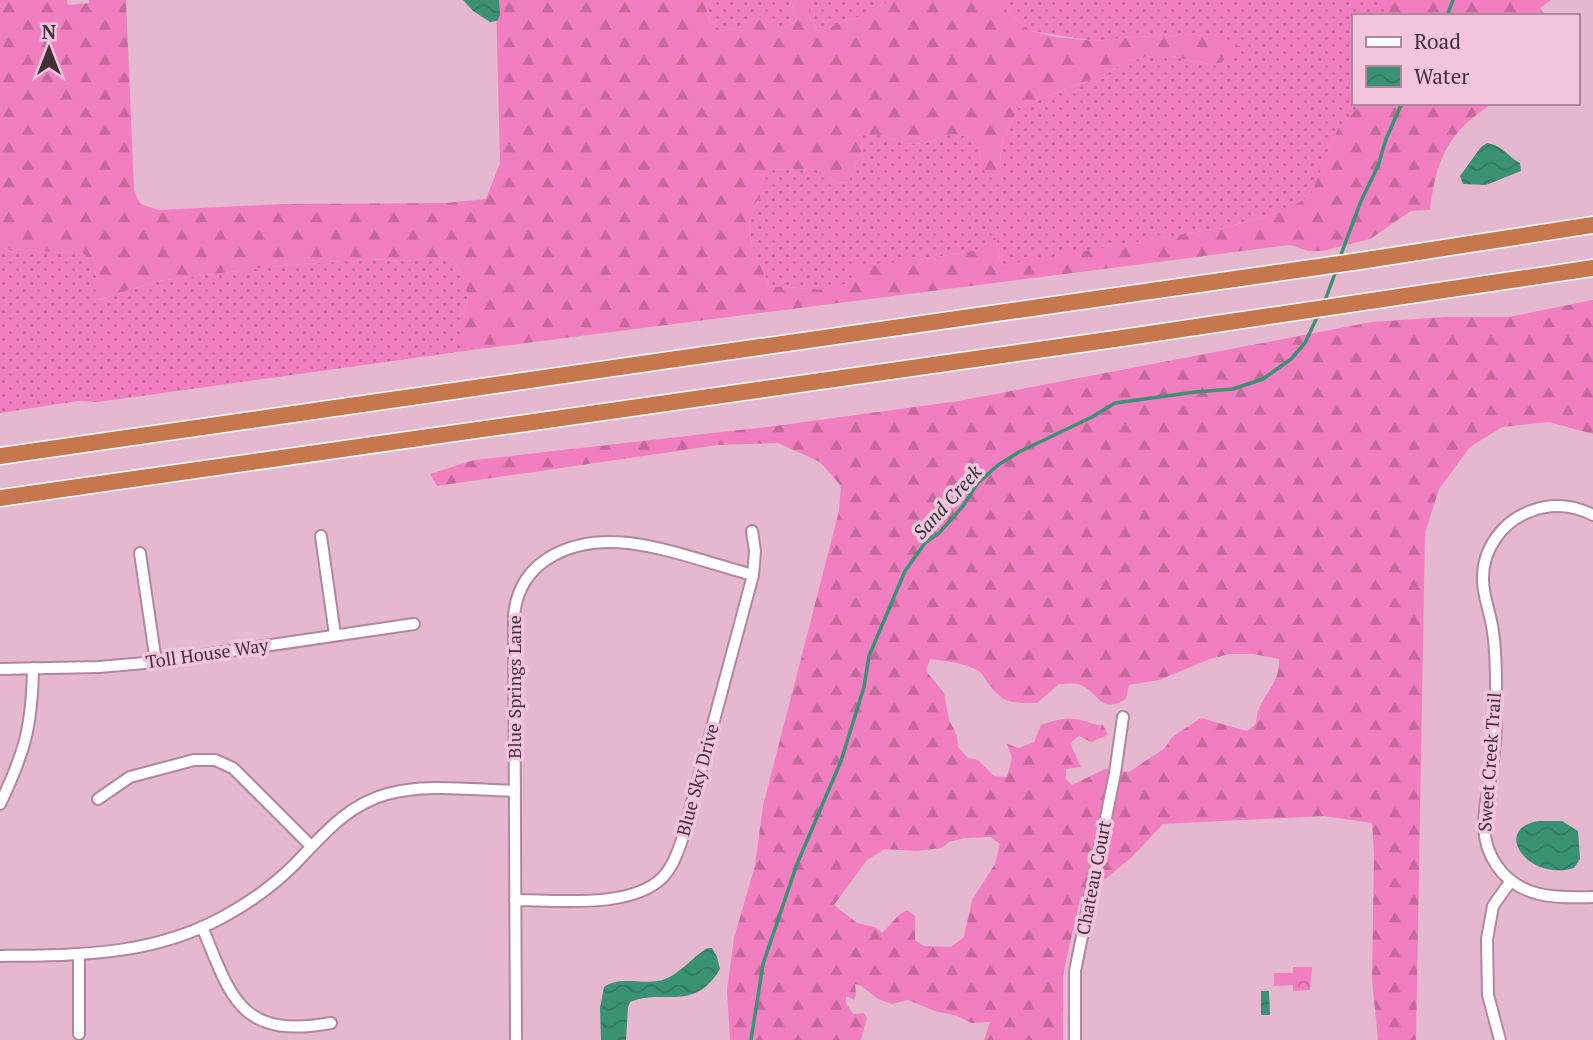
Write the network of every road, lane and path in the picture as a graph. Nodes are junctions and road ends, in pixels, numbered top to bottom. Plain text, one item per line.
1 (1593, 225) edge
2 (1593, 268) edge
3 (0, 456) edge
4 (0, 498) edge
5 (1593, 514) edge
6 (752, 531) dead end
7 (321, 536) dead end
8 (140, 553) dead end
9 (753, 575) junction
10 (414, 624) dead end
11 (335, 635) junction
12 (156, 662) junction
13 (33, 668) junction
14 (0, 669) edge
15 (1123, 717) dead end
16 (515, 791) junction
17 (98, 799) dead end
18 (0, 804) edge
19 (312, 846) junction
20 (1510, 881) junction
21 (1593, 897) edge
22 (515, 900) junction
23 (202, 927) junction
24 (79, 954) junction
25 (0, 956) edge
26 (331, 1023) dead end
27 (79, 1034) dead end
28 (516, 1040) edge
29 (1075, 1040) edge
30 (1500, 1040) edge

1 - 3 highway
2 - 4 highway
5 - 20 street, Sweet Creek Trail
6 - 9 street, Blue Sky Drive
7 - 11 street
8 - 12 street
9 - 16 street, Blue Springs Lane
9 - 22 street, Blue Sky Drive
10 - 11 street, Toll House Way
11 - 12 street, Toll House Way
12 - 13 street, Toll House Way
13 - 14 street, Toll House Way
13 - 18 street
15 - 29 street, Chateau Court
16 - 19 street
16 - 22 street, Blue Springs Lane
17 - 19 street
19 - 23 street
20 - 21 street
20 - 30 street
22 - 28 street, Blue Springs Lane
23 - 24 street
23 - 26 street
24 - 25 street
24 - 27 street

